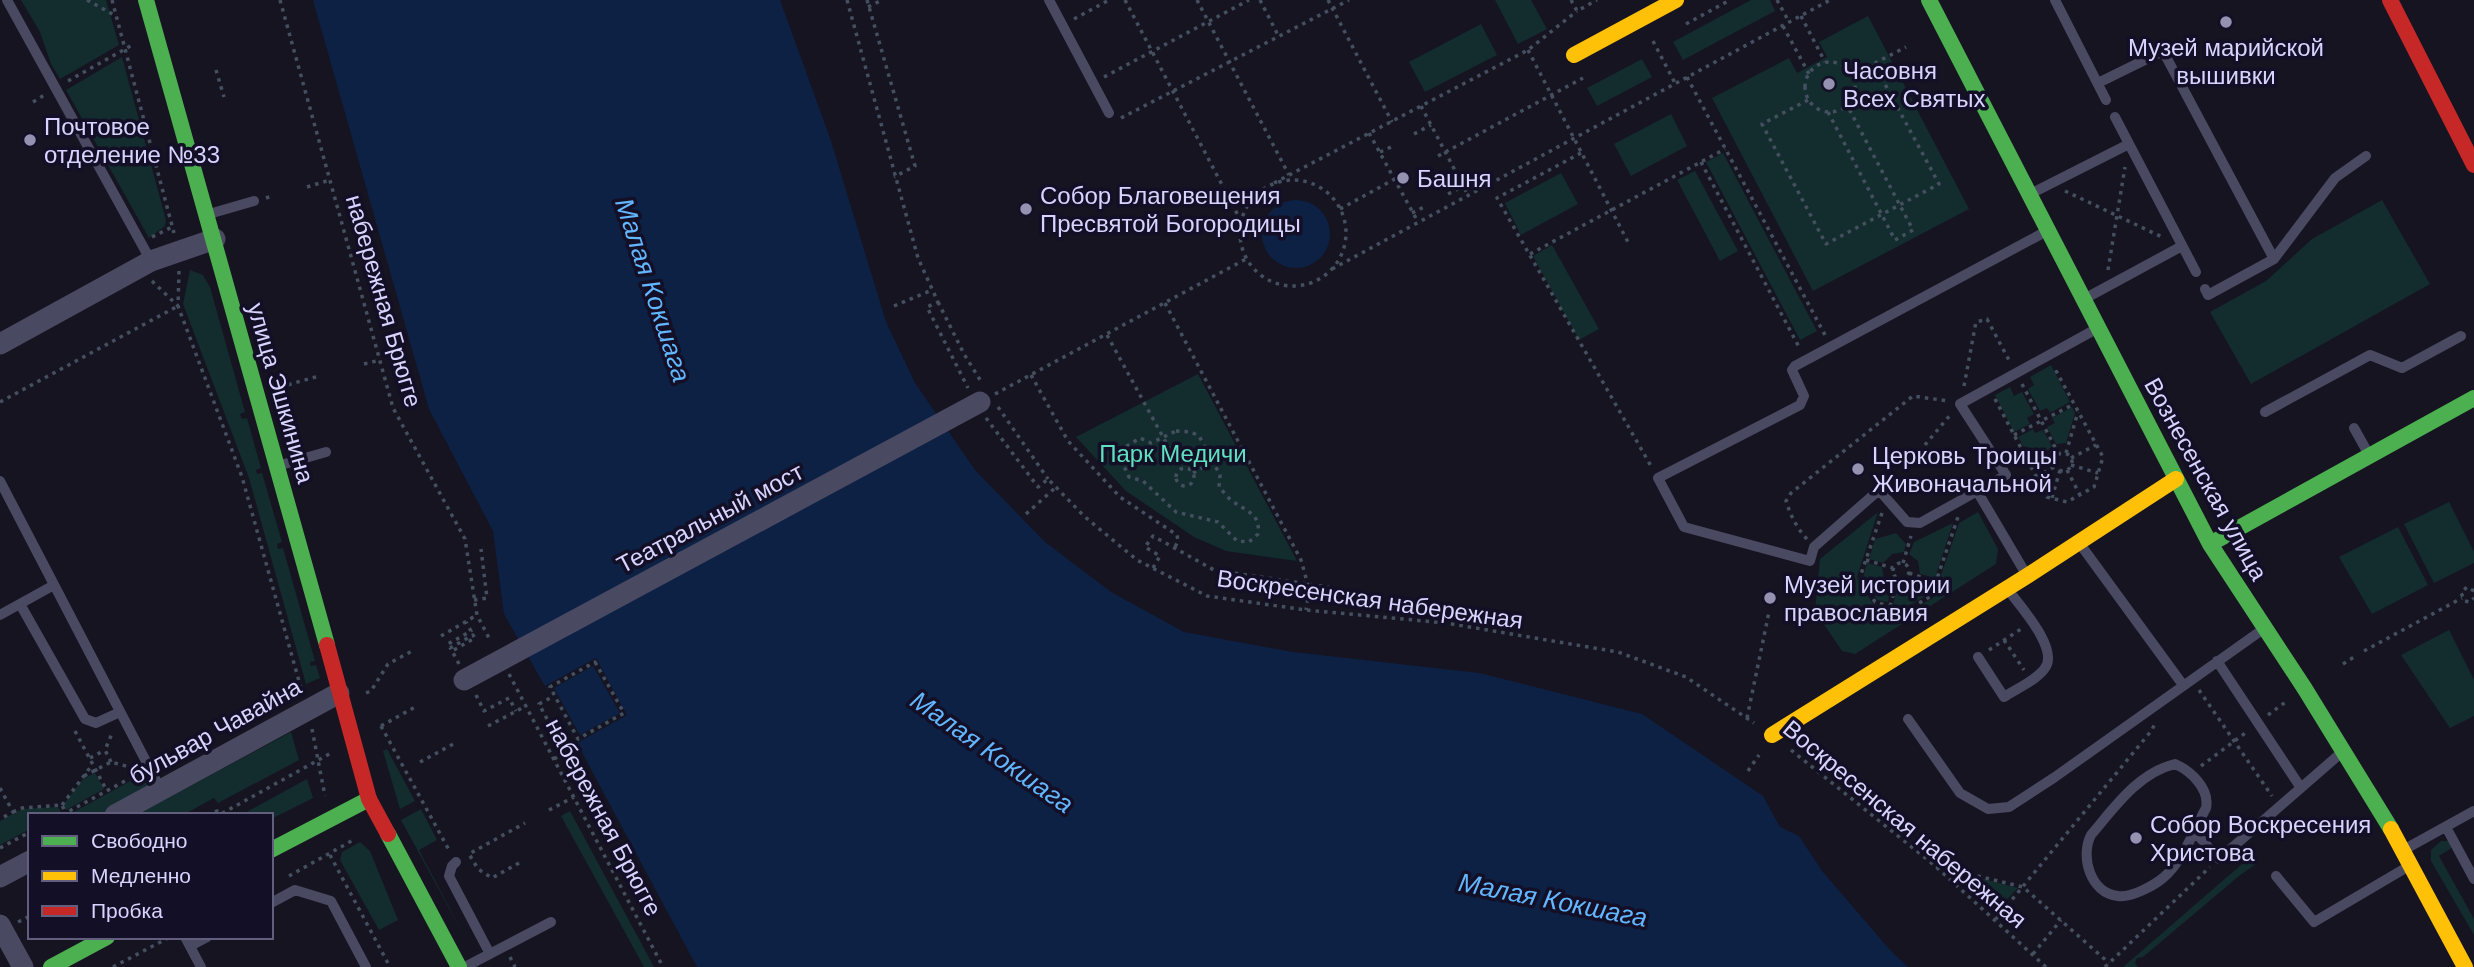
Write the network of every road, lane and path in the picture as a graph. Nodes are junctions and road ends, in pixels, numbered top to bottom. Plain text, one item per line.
1 (7, 0) edge
2 (87, 0) edge
3 (112, 0) edge
4 (146, 0) edge
5 (280, 0) edge
6 (847, 0) edge
7 (867, 0) edge
8 (882, 0) edge
9 (1049, 0) edge
10 (1109, 0) edge
11 (1125, 0) edge
12 (1197, 0) edge
13 (1249, 0) edge
14 (1260, 0) edge
15 (1328, 0) edge
16 (1349, 0) edge
17 (1571, 0) edge
18 (1597, 0) edge
19 (1676, 0) edge
20 (1777, 0) edge
21 (1830, 0) edge
22 (1929, 0) edge
23 (2055, 0) edge
24 (2390, 0) edge
25 (869, 7) junction
26 (1332, 9) junction
27 (1577, 11) junction
28 (116, 16) junction
29 (1801, 16) junction
30 (1208, 22) junction
31 (1789, 22) junction
32 (1063, 25) junction
33 (1783, 26) junction
34 (1279, 37) junction
35 (1653, 41) dead end
36 (125, 47) junction
37 (1906, 47) dead end
38 (1528, 50) junction
39 (1152, 51) junction
40 (1574, 55) dead end
41 (1229, 62) junction
42 (1825, 62) junction
43 (1874, 64) junction
44 (216, 70) dead end
45 (1809, 74) junction
46 (1852, 75) junction
47 (1687, 77) junction
48 (1093, 83) junction
49 (1675, 83) junction
50 (2098, 83) junction
51 (56, 89) junction
52 (1173, 91) junction
53 (224, 97) dead end
54 (1808, 100) junction
55 (2106, 100) dead end
56 (33, 102) dead end
57 (1536, 103) dead end
58 (1847, 105) junction
59 (1421, 106) junction
60 (1828, 112) junction
61 (1109, 113) joint
62 (2115, 117) dead end
63 (1392, 121) junction
64 (1431, 125) junction
65 (1369, 133) junction
66 (1414, 134) dead end
67 (1574, 138) junction
68 (2129, 144) junction
69 (1391, 147) dead end
70 (1725, 149) junction
71 (1445, 152) junction
72 (1380, 153) junction
73 (1581, 153) junction
74 (1438, 156) dead end
75 (2366, 156) dead end
76 (1701, 162) junction
77 (2474, 165) edge
78 (1289, 175) junction
79 (894, 177) junction
80 (1395, 179) junction
81 (330, 180) junction
82 (1274, 183) junction
83 (2051, 184) junction
84 (1464, 186) junction
85 (307, 187) dead end
86 (1448, 194) dead end
87 (2030, 194) junction
88 (1468, 195) junction
89 (254, 201) dead end
90 (1900, 205) junction
91 (1424, 207) dead end
92 (1340, 209) junction
93 (1611, 210) junction
94 (1412, 213) junction
95 (208, 215) junction
96 (1882, 215) junction
97 (2117, 216) junction
98 (1241, 221) junction
99 (1418, 222) junction
100 (172, 227) dead end
101 (2047, 230) junction
102 (215, 239) junction
103 (1629, 244) dead end
104 (2182, 246) junction
105 (1530, 254) junction
106 (1247, 259) junction
107 (2274, 259) junction
108 (1332, 269) junction
109 (151, 270) junction
110 (2196, 272) dead end
111 (2105, 287) junction
112 (2205, 289) dead end
113 (932, 290) junction
114 (2084, 299) junction
115 (938, 302) junction
116 (1165, 303) junction
117 (178, 306) junction
118 (894, 306) dead end
119 (2099, 327) junction
120 (1106, 334) junction
121 (2461, 336) dead end
122 (0, 344) edge
123 (1831, 346) junction
124 (964, 354) dead end
125 (2048, 355) junction
126 (380, 360) junction
127 (1806, 360) junction
128 (364, 364) dead end
129 (1031, 375) junction
130 (319, 376) dead end
131 (2326, 379) junction
132 (280, 387) dead end
133 (1989, 388) junction
134 (2333, 391) dead end
135 (2474, 398) edge
136 (0, 402) edge
137 (977, 402) junction
138 (1960, 404) junction
139 (2074, 404) junction
140 (2078, 412) junction
141 (2265, 412) dead end
142 (2354, 428) dead end
143 (2014, 435) junction
144 (1164, 438) junction
145 (2096, 445) junction
146 (1025, 448) dead end
147 (1237, 449) dead end
148 (2022, 450) junction
149 (326, 452) dead end
150 (2066, 454) junction
151 (2370, 456) junction
152 (2071, 458) junction
153 (2055, 460) junction
154 (1213, 462) junction
155 (2071, 465) junction
156 (278, 466) junction
157 (2056, 466) junction
158 (1180, 468) junction
159 (2060, 470) junction
160 (2067, 470) junction
161 (1193, 473) junction
162 (2098, 473) junction
163 (2036, 477) junction
164 (1658, 478) junction
165 (1048, 479) junction
166 (2176, 479) junction
167 (0, 481) edge
168 (1055, 488) junction
169 (1977, 491) junction
170 (2080, 495) junction
171 (1964, 498) junction
172 (2052, 498) junction
173 (1887, 499) junction
174 (1026, 514) dead end
175 (1915, 524) junction
176 (2079, 542) junction
177 (2210, 544) junction
178 (1815, 547) junction
179 (481, 549) dead end
180 (1174, 549) junction
181 (1866, 560) junction
182 (1903, 563) junction
183 (1153, 568) junction
184 (1893, 568) junction
185 (1909, 573) junction
186 (2027, 576) junction
187 (1898, 579) junction
188 (1936, 582) junction
189 (1308, 584) junction
190 (54, 585) junction
191 (2008, 588) junction
192 (2474, 591) edge
193 (2462, 598) junction
194 (2474, 598) edge
195 (474, 600) junction
196 (20, 604) junction
197 (1890, 606) junction
198 (1306, 610) junction
199 (1769, 612) dead end
200 (0, 615) edge
201 (477, 615) junction
202 (466, 622) junction
203 (2031, 622) junction
204 (2264, 628) junction
205 (441, 636) dead end
206 (490, 640) dead end
207 (2004, 640) junction
208 (2364, 650) dead end
209 (412, 651) dead end
210 (452, 651) dead end
211 (1978, 657) joint
212 (2354, 657) dead end
213 (2217, 661) junction
214 (2343, 664) dead end
215 (2031, 679) junction
216 (464, 680) dead end
217 (514, 683) dead end
218 (2187, 683) junction
219 (339, 693) junction
220 (366, 693) dead end
221 (554, 696) junction
222 (2289, 700) dead end
223 (526, 706) junction
224 (415, 707) dead end
225 (308, 710) junction
226 (484, 711) dead end
227 (516, 711) junction
228 (2147, 711) junction
229 (120, 712) junction
230 (1747, 718) junction
231 (1908, 719) dead end
232 (2258, 723) junction
233 (381, 726) junction
234 (488, 726) dead end
235 (370, 732) dead end
236 (1772, 736) junction
237 (2234, 741) junction
238 (457, 742) dead end
239 (341, 747) dead end
240 (106, 750) junction
241 (2344, 752) junction
242 (90, 758) dead end
243 (554, 759) junction
244 (319, 760) junction
245 (111, 762) junction
246 (420, 762) dead end
247 (93, 764) dead end
248 (2190, 774) junction
249 (84, 776) junction
250 (0, 788) edge
251 (2301, 788) junction
252 (161, 790) junction
253 (327, 796) dead end
254 (574, 797) junction
255 (369, 799) junction
256 (8, 802) junction
257 (423, 803) dead end
258 (62, 805) junction
259 (0, 806) edge
260 (2279, 807) junction
261 (549, 810) dead end
262 (2474, 811) edge
263 (13, 812) junction
264 (64, 813) edge
265 (66, 813) edge
266 (119, 813) edge
267 (223, 813) edge
268 (0, 820) edge
269 (525, 823) dead end
270 (2446, 827) junction
271 (2193, 831) junction
272 (28, 833) edge
273 (355, 839) dead end
274 (0, 848) edge
275 (273, 849) edge
276 (330, 855) junction
277 (2408, 857) junction
278 (2219, 859) junction
279 (28, 862) edge
280 (456, 862) dead end
281 (519, 863) dead end
282 (1934, 865) junction
283 (2276, 876) dead end
284 (0, 877) edge
285 (283, 879) dead end
286 (2474, 879) edge
287 (2023, 887) junction
288 (273, 902) edge
289 (1996, 919) junction
290 (2061, 920) junction
291 (551, 922) dead end
292 (0, 925) edge
293 (104, 939) edge
294 (166, 939) edge
295 (188, 942) edge
296 (490, 954) junction
297 (2032, 954) junction
298 (2109, 963) junction
299 (23, 967) edge
300 (51, 967) edge
301 (113, 967) edge
302 (201, 967) edge
303 (366, 967) edge
304 (390, 967) edge
305 (459, 967) edge
306 (465, 967) edge
307 (663, 967) edge
308 (2046, 967) edge
309 (2105, 967) edge
310 (2465, 967) edge

1 - 51 lane
2 - 28 path
3 - 28 path
4 - 95 main road, улица Эшкинина
5 - 81 path, набережная Брюгге
6 - 79 path, Воскресенская набережная
7 - 25 path
8 - 25 path
9 - 32 lane
10 - 32 path
11 - 39 path
12 - 30 path
13 - 30 path
14 - 34 path
15 - 26 path
16 - 26 path
17 - 27 path
18 - 27 path
19 - 40 main road
20 - 31 path
21 - 29 path
22 - 87 main road, Вознесенская улица
23 - 50 lane
24 - 77 main road
25 - 79 path
26 - 34 path
26 - 63 path
27 - 38 path
28 - 36 path
29 - 31 path
29 - 42 path
30 - 39 path
30 - 41 path
31 - 33 path
32 - 48 lane
33 - 45 path
33 - 47 path
34 - 41 path
35 - 49 path
36 - 51 path
36 - 100 path
37 - 43 path
38 - 59 path
38 - 67 path
39 - 48 path
39 - 52 path
41 - 52 path
41 - 78 path
42 - 45 path
42 - 46 path
43 - 46 path
43 - 90 path
44 - 53 path
45 - 54 path
46 - 58 path
47 - 49 path
47 - 70 path
48 - 61 lane
49 - 67 path
50 - 55 lane
50 - 107 lane
51 - 56 path
51 - 109 lane
52 - 61 path
52 - 98 path
54 - 60 path
54 - 96 path
57 - 71 path
58 - 60 path
58 - 90 path
59 - 63 path
59 - 64 path
60 - 96 path
62 - 68 lane
63 - 65 path
64 - 66 path
64 - 71 path
65 - 72 path
65 - 78 path
67 - 73 path
67 - 88 path
68 - 83 lane
68 - 97 path
68 - 104 lane
69 - 72 path
70 - 76 path
70 - 123 path
71 - 74 path
71 - 84 path
72 - 80 path
73 - 93 path
73 - 105 path
75 - 107 lane
76 - 93 path
76 - 127 path
78 - 82 path
79 - 113 path, Воскресенская набережная
80 - 92 path
80 - 94 path
81 - 85 path
81 - 126 path, набережная Брюгге
82 - 92 path
82 - 98 path
83 - 87 lane
83 - 97 path
84 - 86 path
84 - 88 path
87 - 101 main road, Вознесенская улица
88 - 99 path
89 - 95 lane
90 - 96 path
90 - 96 path
91 - 94 path
92 - 108 path
93 - 103 path
93 - 105 path
94 - 99 path
95 - 102 main road, улица Эшкинина
97 - 104 path
97 - 111 path
98 - 106 path
99 - 108 path
101 - 114 main road, Вознесенская улица
101 - 123 lane
102 - 109 street
102 - 156 main road, улица Эшкинина
104 - 110 lane
104 - 111 lane
105 - 164 path
106 - 108 path
106 - 116 path
107 - 112 lane
109 - 117 path
109 - 122 street
111 - 114 lane
113 - 115 path, Воскресенская набережная
113 - 118 path
114 - 119 main road, Вознесенская улица
115 - 124 path
115 - 137 path, Воскресенская набережная
116 - 120 path
116 - 189 path
117 - 136 path
117 - 225 path
119 - 125 lane
119 - 166 main road, Вознесенская улица
120 - 129 path
120 - 144 path
121 - 131 lane
123 - 127 lane
125 - 133 lane
125 - 139 path
126 - 128 path
126 - 195 path, набережная Брюгге
127 - 164 lane
129 - 137 path
129 - 180 path
130 - 132 path
131 - 134 lane
131 - 141 lane
133 - 138 lane
133 - 143 path
135 - 151 main road
137 - 165 path, Воскресенская набережная
137 - 216 street, Театральный мост, bridge
138 - 169 lane
138 - 178 path
139 - 140 path
139 - 143 path
140 - 145 path
140 - 150 path
142 - 151 lane
143 - 148 path
144 - 154 path
144 - 154 path
144 - 158 path
145 - 152 path
145 - 162 path
146 - 165 path
147 - 154 path
148 - 153 path
148 - 163 path
149 - 156 lane
150 - 152 path
150 - 153 path
151 - 177 main road
152 - 155 path
153 - 157 path
154 - 161 path
155 - 160 path
155 - 162 path
156 - 219 main road, улица Эшкинина
157 - 159 path
157 - 163 path
158 - 161 path
158 - 161 path
159 - 160 path
159 - 172 path
160 - 170 path
162 - 170 path
163 - 172 path
164 - 178 lane
165 - 168 path, Воскресенская набережная
166 - 176 main road
166 - 177 main road, Вознесенская улица
167 - 190 lane
168 - 174 path
168 - 183 path, Воскресенская набережная
169 - 171 lane
169 - 186 lane
170 - 172 path
171 - 175 lane
171 - 188 path
173 - 175 lane
173 - 178 lane
173 - 181 path
175 - 182 path
176 - 186 main road
176 - 218 lane
177 - 204 main road, Вознесенская улица
179 - 195 path
180 - 183 path
180 - 189 path
181 - 184 path
181 - 197 path
182 - 184 path
182 - 185 path
183 - 198 path, Воскресенская набережная
184 - 187 path
185 - 187 path
185 - 188 path
186 - 191 main road
187 - 197 path
188 - 197 path
189 - 198 path
190 - 196 lane
190 - 229 lane
191 - 203 lane
191 - 236 main road
192 - 193 path
193 - 194 path
193 - 208 path
195 - 201 path, набережная Брюгге
196 - 200 lane
196 - 229 lane
198 - 230 path, Воскресенская набережная
199 - 230 path
201 - 202 path
201 - 206 path, набережная Брюгге
202 - 205 path
202 - 210 path
203 - 207 path
203 - 215 lane
204 - 213 lane
204 - 241 main road, Вознесенская улица
207 - 211 path
207 - 215 path
209 - 220 path
211 - 215 lane
212 - 214 path
213 - 218 lane
213 - 232 lane
217 - 223 path, набережная Брюгге
218 - 228 lane
218 - 237 path
219 - 225 street, бульвар Чавайна
219 - 255 main road, улица Эшкинина
221 - 221 path
221 - 243 path
222 - 232 path
223 - 227 path
223 - 243 path, набережная Брюгге
224 - 233 path
225 - 244 path
225 - 252 street, бульвар Чавайна
226 - 227 path
227 - 234 path
228 - 231 lane
228 - 287 path
229 - 240 path
229 - 252 lane
230 - 236 path, Воскресенская набережная
232 - 237 path
232 - 251 lane
233 - 235 path
233 - 257 path
236 - 282 path, Воскресенская набережная
237 - 248 path
237 - 260 path
238 - 246 path
239 - 244 path
240 - 242 path
240 - 245 path
241 - 251 lane
241 - 277 main road, Вознесенская улица
243 - 254 path, набережная Брюгге
244 - 253 path
244 - 267 path
245 - 249 path
245 - 265 path
247 - 249 path
248 - 271 lane
248 - 271 lane
249 - 258 path
250 - 256 path
251 - 260 lane
252 - 266 street, бульвар Чавайна
254 - 261 path
254 - 307 path, набережная Брюгге
255 - 275 main road
255 - 305 main road, улица Эшкинина
256 - 259 path
256 - 263 path
258 - 263 path
258 - 264 path
260 - 278 lane
262 - 270 lane
263 - 268 path
269 - 281 path
270 - 277 lane
270 - 286 lane
271 - 278 lane
272 - 274 path
273 - 276 path
276 - 285 path
276 - 304 path
277 - 283 lane
277 - 310 main road, Вознесенская улица
278 - 298 path
279 - 284 street
280 - 296 lane
282 - 287 path
282 - 289 path, Воскресенская набережная
287 - 289 path
287 - 290 path
288 - 303 lane
289 - 297 path, Воскресенская набережная
290 - 297 path
290 - 298 path
291 - 296 lane
292 - 299 street
293 - 300 main road
294 - 301 path
295 - 302 lane
296 - 306 lane
297 - 308 path, Воскресенская набережная
298 - 309 path

